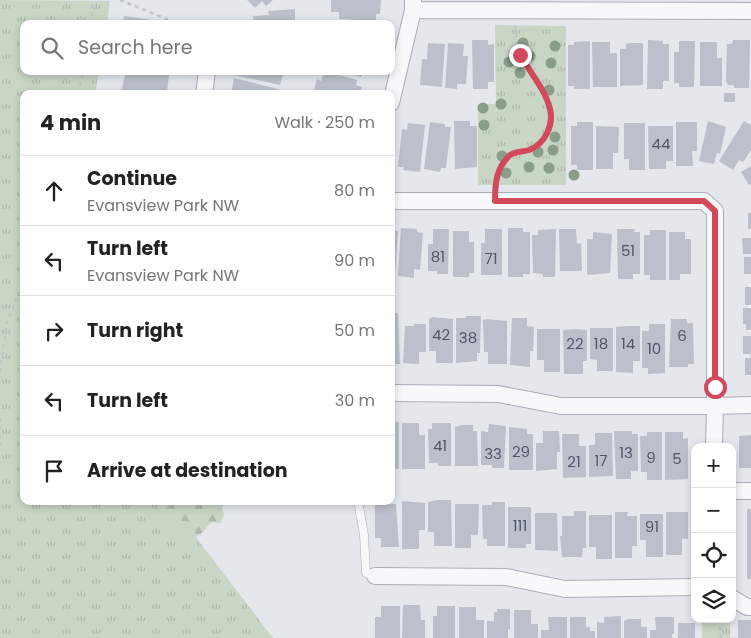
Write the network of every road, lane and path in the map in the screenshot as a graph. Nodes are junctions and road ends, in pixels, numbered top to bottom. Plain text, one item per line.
1 (92, 0) edge
2 (120, 0) edge
3 (413, 5) edge
4 (526, 11) junction
5 (751, 11) edge
6 (92, 20) edge
7 (169, 20) edge
8 (83, 75) edge
9 (206, 75) edge
10 (79, 90) edge
11 (205, 90) edge
12 (394, 90) edge
13 (495, 201) junction
14 (395, 202) edge
15 (20, 292) edge
16 (0, 372) edge
17 (395, 393) edge
18 (751, 405) edge
19 (715, 406) junction
20 (0, 418) edge
21 (714, 443) edge
22 (0, 445) edge
23 (736, 491) edge
24 (751, 492) edge
25 (359, 505) edge
26 (375, 576) joint
27 (691, 587) edge
28 (736, 600) edge
29 (751, 607) edge
30 (719, 623) edge
31 (721, 638) edge

1 - 6 path
2 - 7 path
3 - 4 street
3 - 12 street
4 - 5 street
4 - 13 path
8 - 10 path
9 - 11 street
13 - 14 street
13 - 19 street
15 - 16 path
17 - 19 street
18 - 19 street
19 - 21 street
20 - 22 path
23 - 24 street
25 - 26 lane
26 - 27 street
28 - 29 street
30 - 31 path

